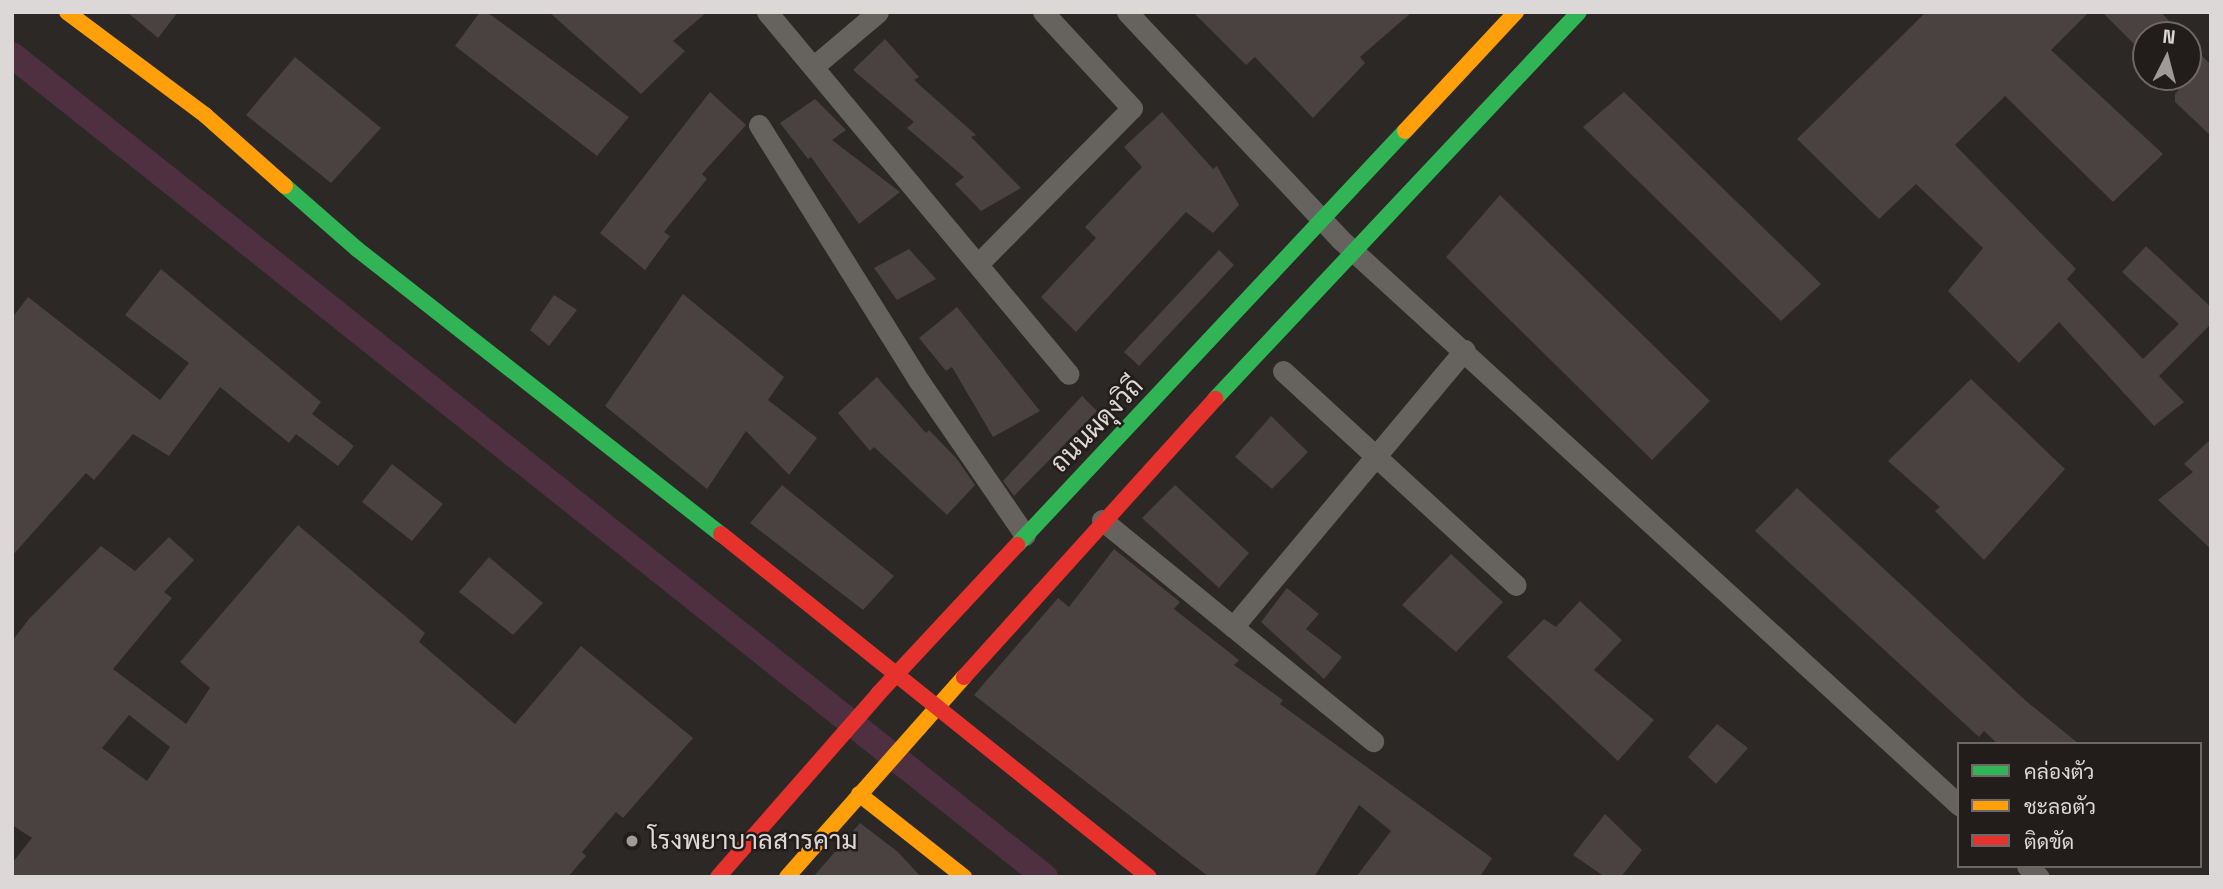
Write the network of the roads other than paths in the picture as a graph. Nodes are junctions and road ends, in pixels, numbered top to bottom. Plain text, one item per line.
1 (66, 12) edge
2 (767, 12) edge
3 (878, 12) edge
4 (1043, 12) edge
5 (1127, 12) edge
6 (1516, 12) edge
7 (1579, 12) edge
8 (813, 67) junction
9 (759, 125) dead end
10 (1324, 222) junction
11 (1354, 251) junction
12 (978, 264) junction
13 (1465, 350) junction
14 (1283, 371) dead end
15 (1069, 374) dead end
16 (1378, 458) junction
17 (1102, 520) junction
18 (1025, 535) junction
19 (1516, 585) dead end
20 (1233, 627) junction
21 (898, 673) junction
22 (935, 704) junction
23 (1373, 741) dead end
24 (859, 794) junction
25 (1957, 803) edge
26 (718, 877) edge
27 (787, 877) edge
28 (964, 877) edge
29 (1149, 877) edge

1 - 21 main road
2 - 8 street
3 - 8 street
4 - 12 street
5 - 10 street
6 - 10 main road, ถนนผดุงวิถี
7 - 11 main road
8 - 12 street
9 - 18 street
10 - 11 street
10 - 18 main road, ถนนผดุงวิถี
11 - 13 street
11 - 17 main road
12 - 15 street
13 - 16 street
13 - 25 street
14 - 16 street
16 - 19 street
16 - 20 street
17 - 20 street
17 - 22 main road
18 - 21 main road, ถนนผดุงวิถี
20 - 23 street
21 - 22 main road
21 - 26 main road, ถนนผดุงวิถี
22 - 24 main road
22 - 29 main road
24 - 27 main road
24 - 28 main road

